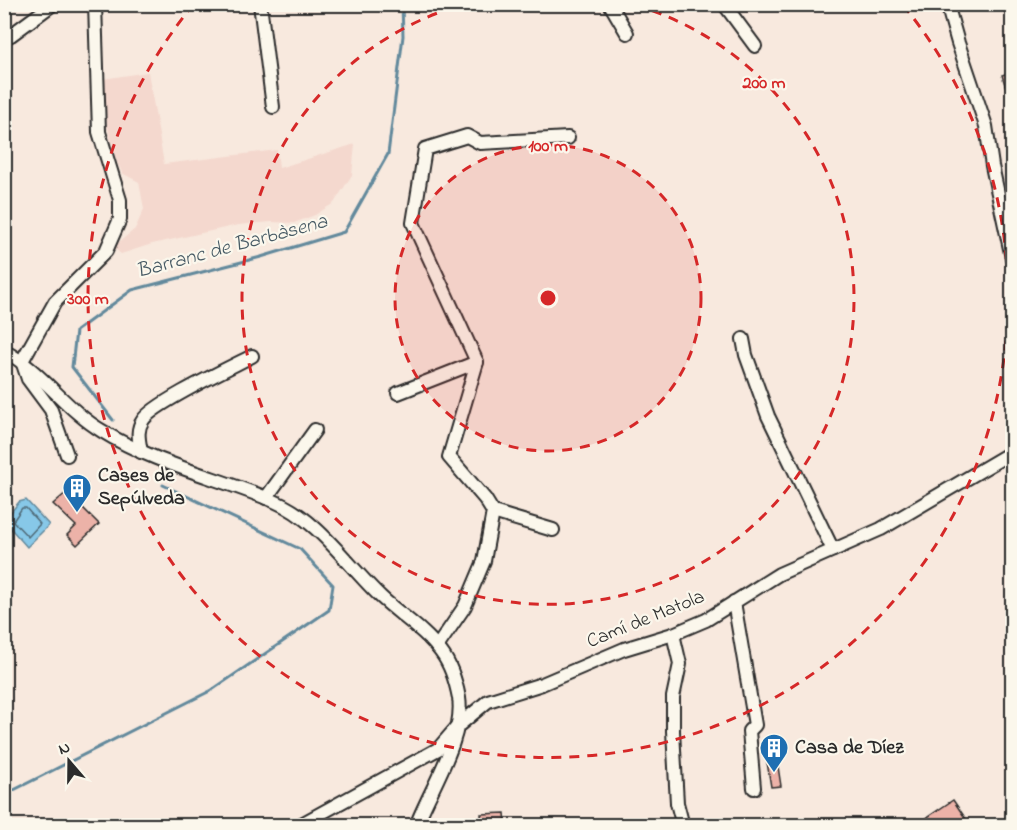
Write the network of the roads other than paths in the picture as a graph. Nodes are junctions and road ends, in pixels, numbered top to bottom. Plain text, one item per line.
1 (53, 4) edge
2 (95, 4) edge
3 (260, 4) edge
4 (610, 4) edge
5 (724, 4) edge
6 (947, 4) edge
7 (627, 33) dead end
8 (4, 38) edge
9 (755, 46) dead end
10 (273, 107) dead end
11 (568, 138) dead end
12 (1012, 258) edge
13 (743, 339) dead end
14 (4, 351) edge
15 (252, 356) dead end
16 (22, 361) junction
17 (477, 362) junction
18 (398, 393) dead end
19 (315, 430) dead end
20 (141, 452) junction
21 (1012, 452) edge
22 (67, 455) dead end
23 (266, 498) junction
24 (493, 512) junction
25 (553, 530) dead end
26 (833, 550) junction
27 (734, 602) junction
28 (673, 634) junction
29 (437, 647) junction
30 (458, 726) junction
31 (754, 788) dead end
32 (298, 825) edge
33 (416, 825) edge
34 (683, 825) edge

1 - 8 street
2 - 16 street
3 - 10 street
4 - 7 street
5 - 9 street
6 - 12 street
11 - 17 street
13 - 26 street
14 - 16 street
15 - 20 street
16 - 20 street
16 - 22 street
17 - 18 street
17 - 24 street
19 - 23 street
20 - 23 street
21 - 26 street, Camí de Matola
23 - 29 street
24 - 25 street
24 - 29 street
26 - 27 street, Camí de Matola
27 - 28 street, Camí de Matola
27 - 31 street
28 - 30 street, Camí de Matola
28 - 34 street
29 - 30 street
30 - 32 street, Camí de Matola
30 - 33 street

